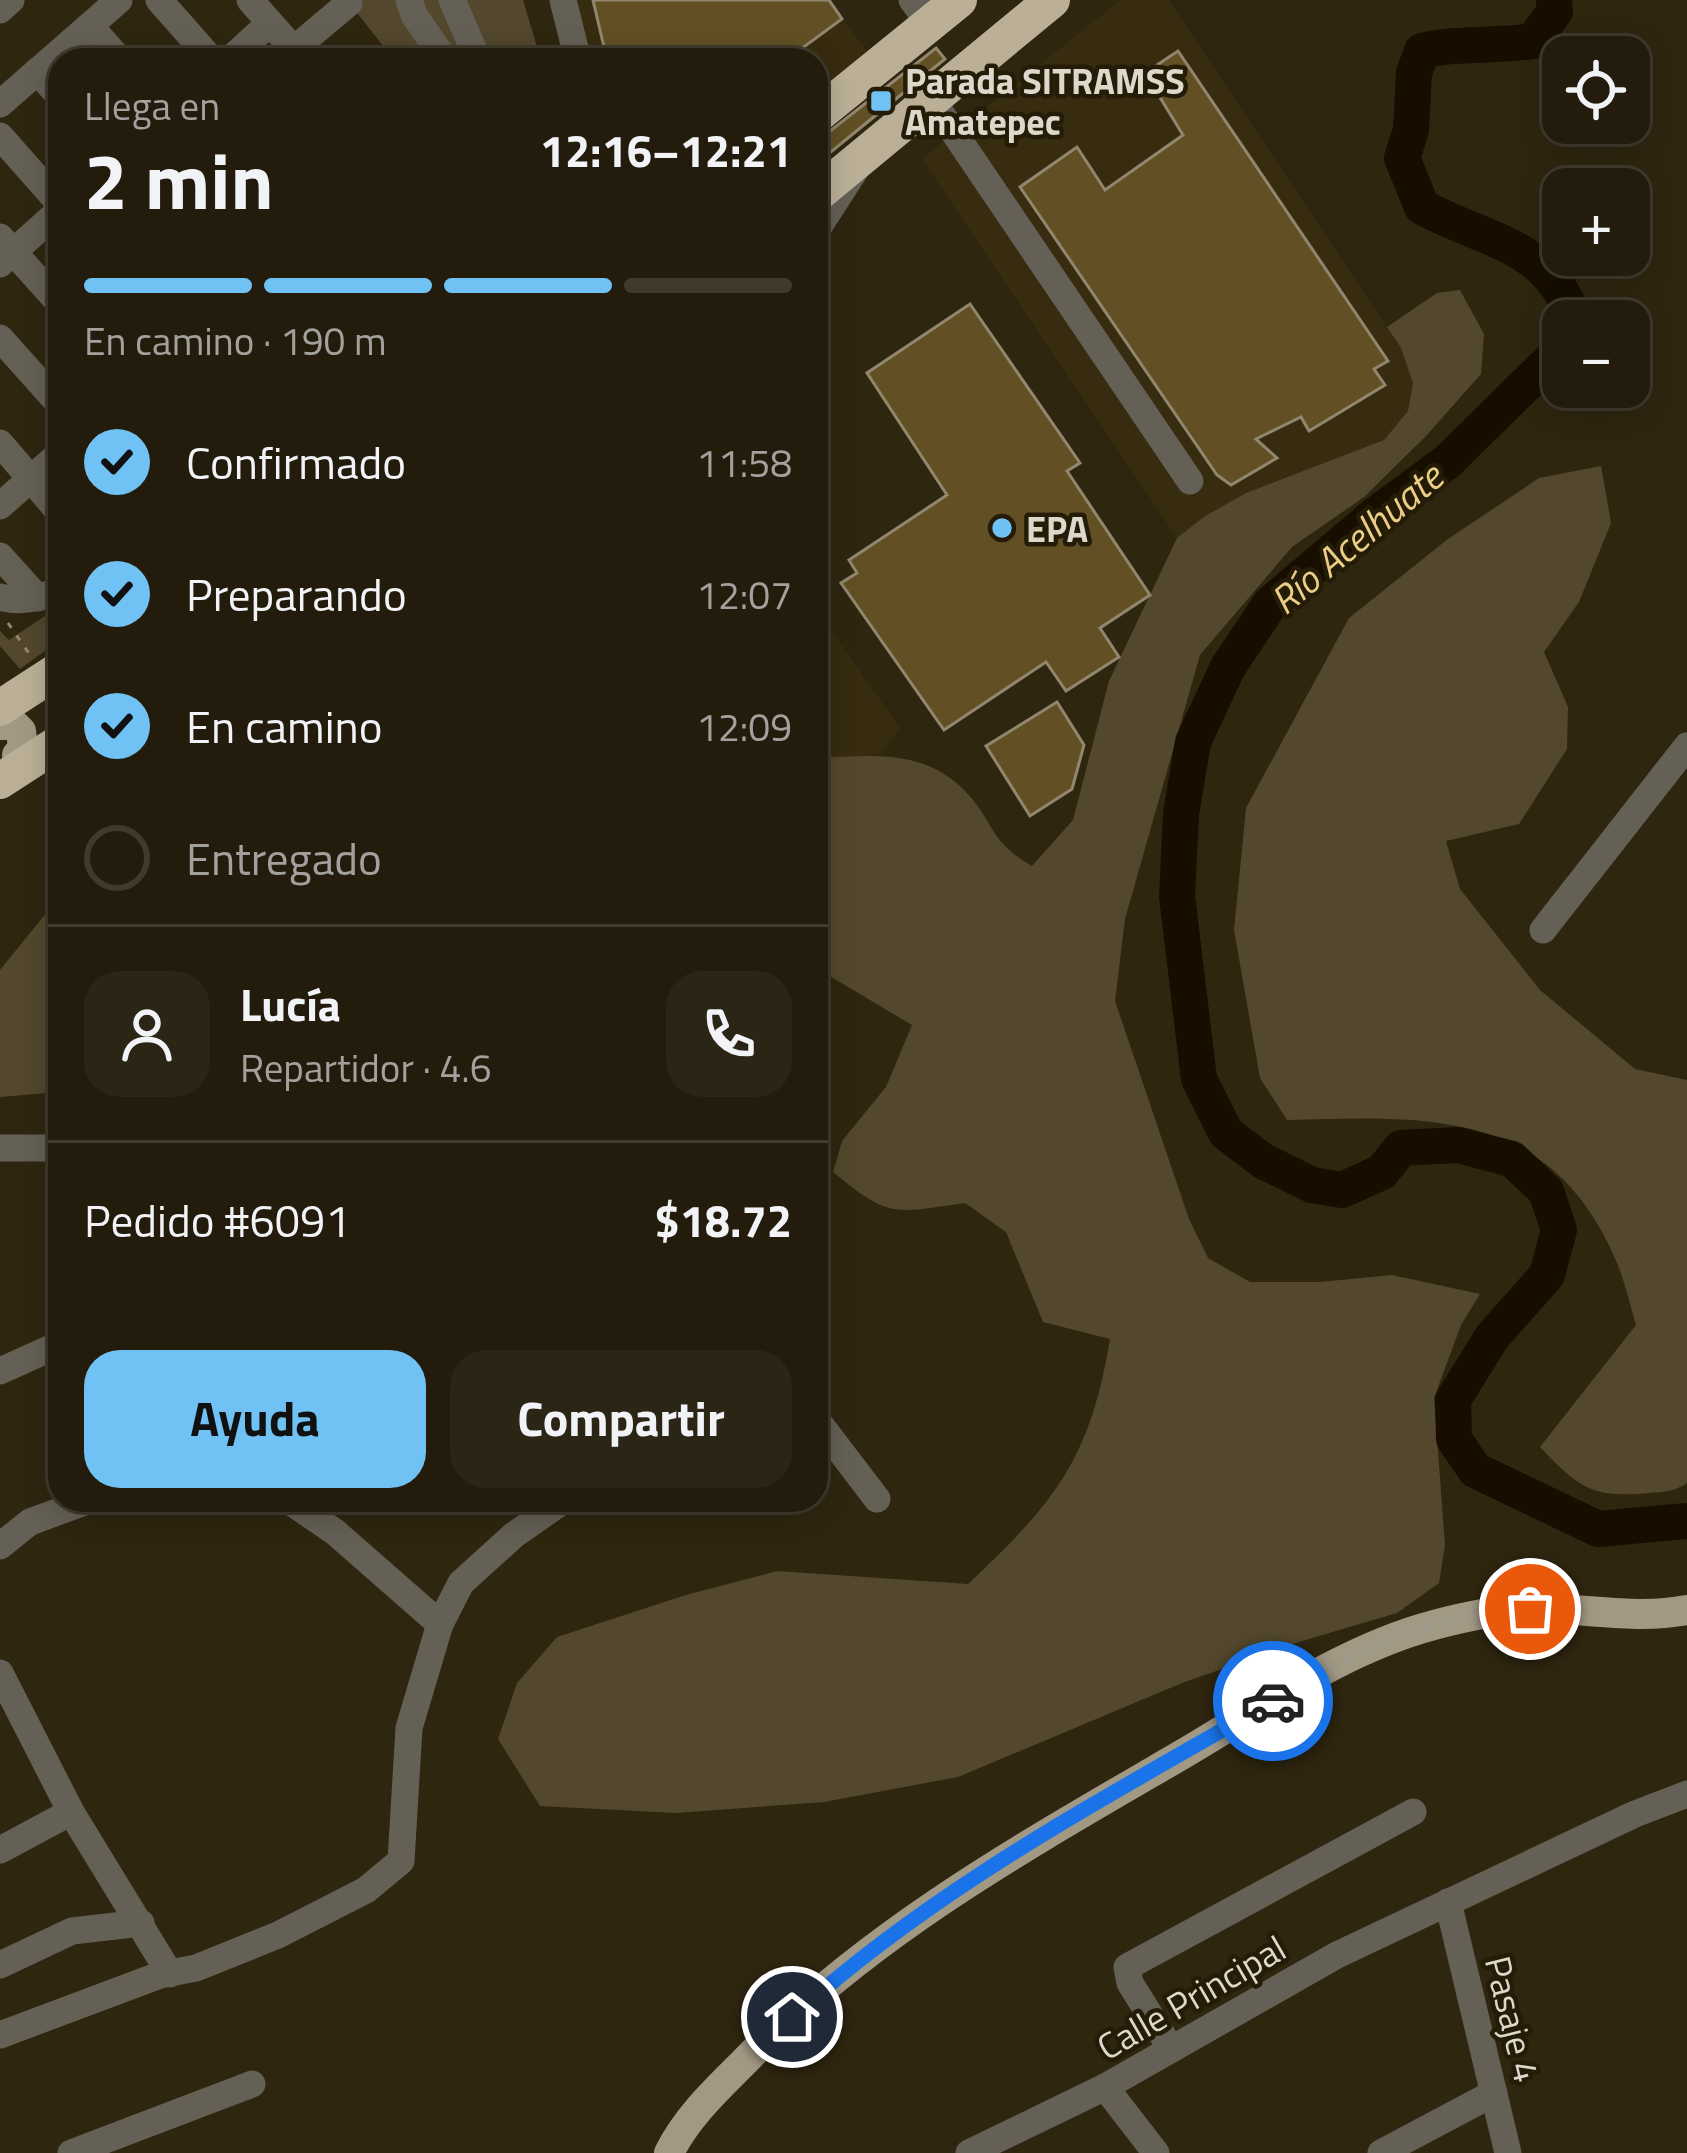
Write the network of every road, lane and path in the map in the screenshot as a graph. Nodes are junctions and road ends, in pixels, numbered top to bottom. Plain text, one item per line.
1 (11, 0) edge
2 (119, 0) edge
3 (159, 0) edge
4 (250, 0) edge
5 (409, 0) edge
6 (452, 0) edge
7 (563, 0) edge
8 (959, 0) edge
9 (980, 0) edge
10 (1033, 0) edge
11 (1052, 0) edge
12 (349, 3) dead end
13 (0, 10) edge
14 (921, 12) edge
15 (270, 23) junction
16 (90, 26) junction
17 (65, 48) edge
18 (109, 48) edge
19 (201, 48) edge
20 (242, 48) edge
21 (292, 48) edge
22 (305, 48) edge
23 (436, 48) edge
24 (473, 48) edge
25 (575, 48) edge
26 (48, 62) edge
27 (38, 71) junction
28 (48, 83) edge
29 (3, 96) edge
30 (932, 100) junction
31 (828, 104) edge
32 (828, 123) edge
33 (0, 136) edge
34 (860, 160) junction
35 (828, 168) edge
36 (828, 185) edge
37 (48, 193) edge
38 (828, 211) edge
39 (48, 216) edge
40 (4, 251) edge
41 (48, 293) edge
42 (0, 338) edge
43 (48, 392) edge
44 (0, 443) edge
45 (48, 464) edge
46 (31, 479) junction
47 (1190, 481) dead end
48 (48, 499) edge
49 (0, 506) edge
50 (0, 556) edge
51 (48, 593) edge
52 (48, 594) edge
53 (0, 597) edge
54 (0, 612) edge
55 (48, 669) edge
56 (48, 681) edge
57 (48, 683) edge
58 (0, 708) edge
59 (0, 725) edge
60 (48, 735) edge
61 (1687, 746) edge
62 (48, 748) edge
63 (6, 768) edge
64 (1543, 930) dead end
65 (0, 1148) edge
66 (48, 1148) edge
67 (48, 1349) edge
68 (0, 1370) edge
69 (828, 1435) edge
70 (877, 1499) dead end
71 (58, 1512) edge
72 (306, 1512) edge
73 (547, 1512) edge
74 (0, 1546) edge
75 (1687, 1610) edge
76 (440, 1624) junction
77 (0, 1673) edge
78 (1687, 1794) edge
79 (71, 1812) junction
80 (1413, 1812) dead end
81 (0, 1850) edge
82 (1448, 1902) junction
83 (141, 1923) junction
84 (0, 1965) edge
85 (170, 1974) junction
86 (0, 2035) edge
87 (1172, 2049) junction
88 (252, 2084) dead end
89 (1106, 2087) junction
90 (1494, 2093) junction
91 (1006, 2145) edge
92 (71, 2153) edge
93 (669, 2153) edge
94 (969, 2153) edge
95 (1156, 2153) edge
96 (1381, 2153) edge
97 (1508, 2153) edge

1 - 13 street
2 - 16 street
3 - 19 street
4 - 15 street
5 - 23 street
6 - 24 street
7 - 25 street
8 - 14 highway
9 - 32 main road
10 - 35 main road
11 - 30 highway
12 - 22 street
14 - 31 highway
15 - 20 street
15 - 21 street
16 - 17 street
16 - 18 street
26 - 27 street
27 - 28 street
27 - 29 street
30 - 34 highway
30 - 47 street
33 - 37 street
34 - 36 highway
34 - 38 street
39 - 40 street
40 - 41 street
42 - 43 street
44 - 46 street
45 - 46 street
46 - 48 street
46 - 49 street
50 - 51 street
52 - 53 street
54 - 55 path
56 - 58 highway
57 - 59 main road
59 - 63 main road
60 - 63 main road
61 - 64 street
62 - 63 highway
65 - 66 street
67 - 68 street
69 - 70 street
71 - 74 street
72 - 76 street
73 - 76 street
75 - 93 main road
76 - 85 street
77 - 79 street
78 - 82 street, Calle Principal
79 - 81 street
79 - 83 street
80 - 87 street
82 - 87 street, Calle Principal
82 - 90 street, Pasaje 4
83 - 84 street
83 - 85 street
85 - 86 street
87 - 89 street, Calle Principal
88 - 92 street
89 - 91 street, Calle Principal
89 - 95 street
90 - 96 street
90 - 97 street, Pasaje 4
91 - 94 street, Calle Principal

